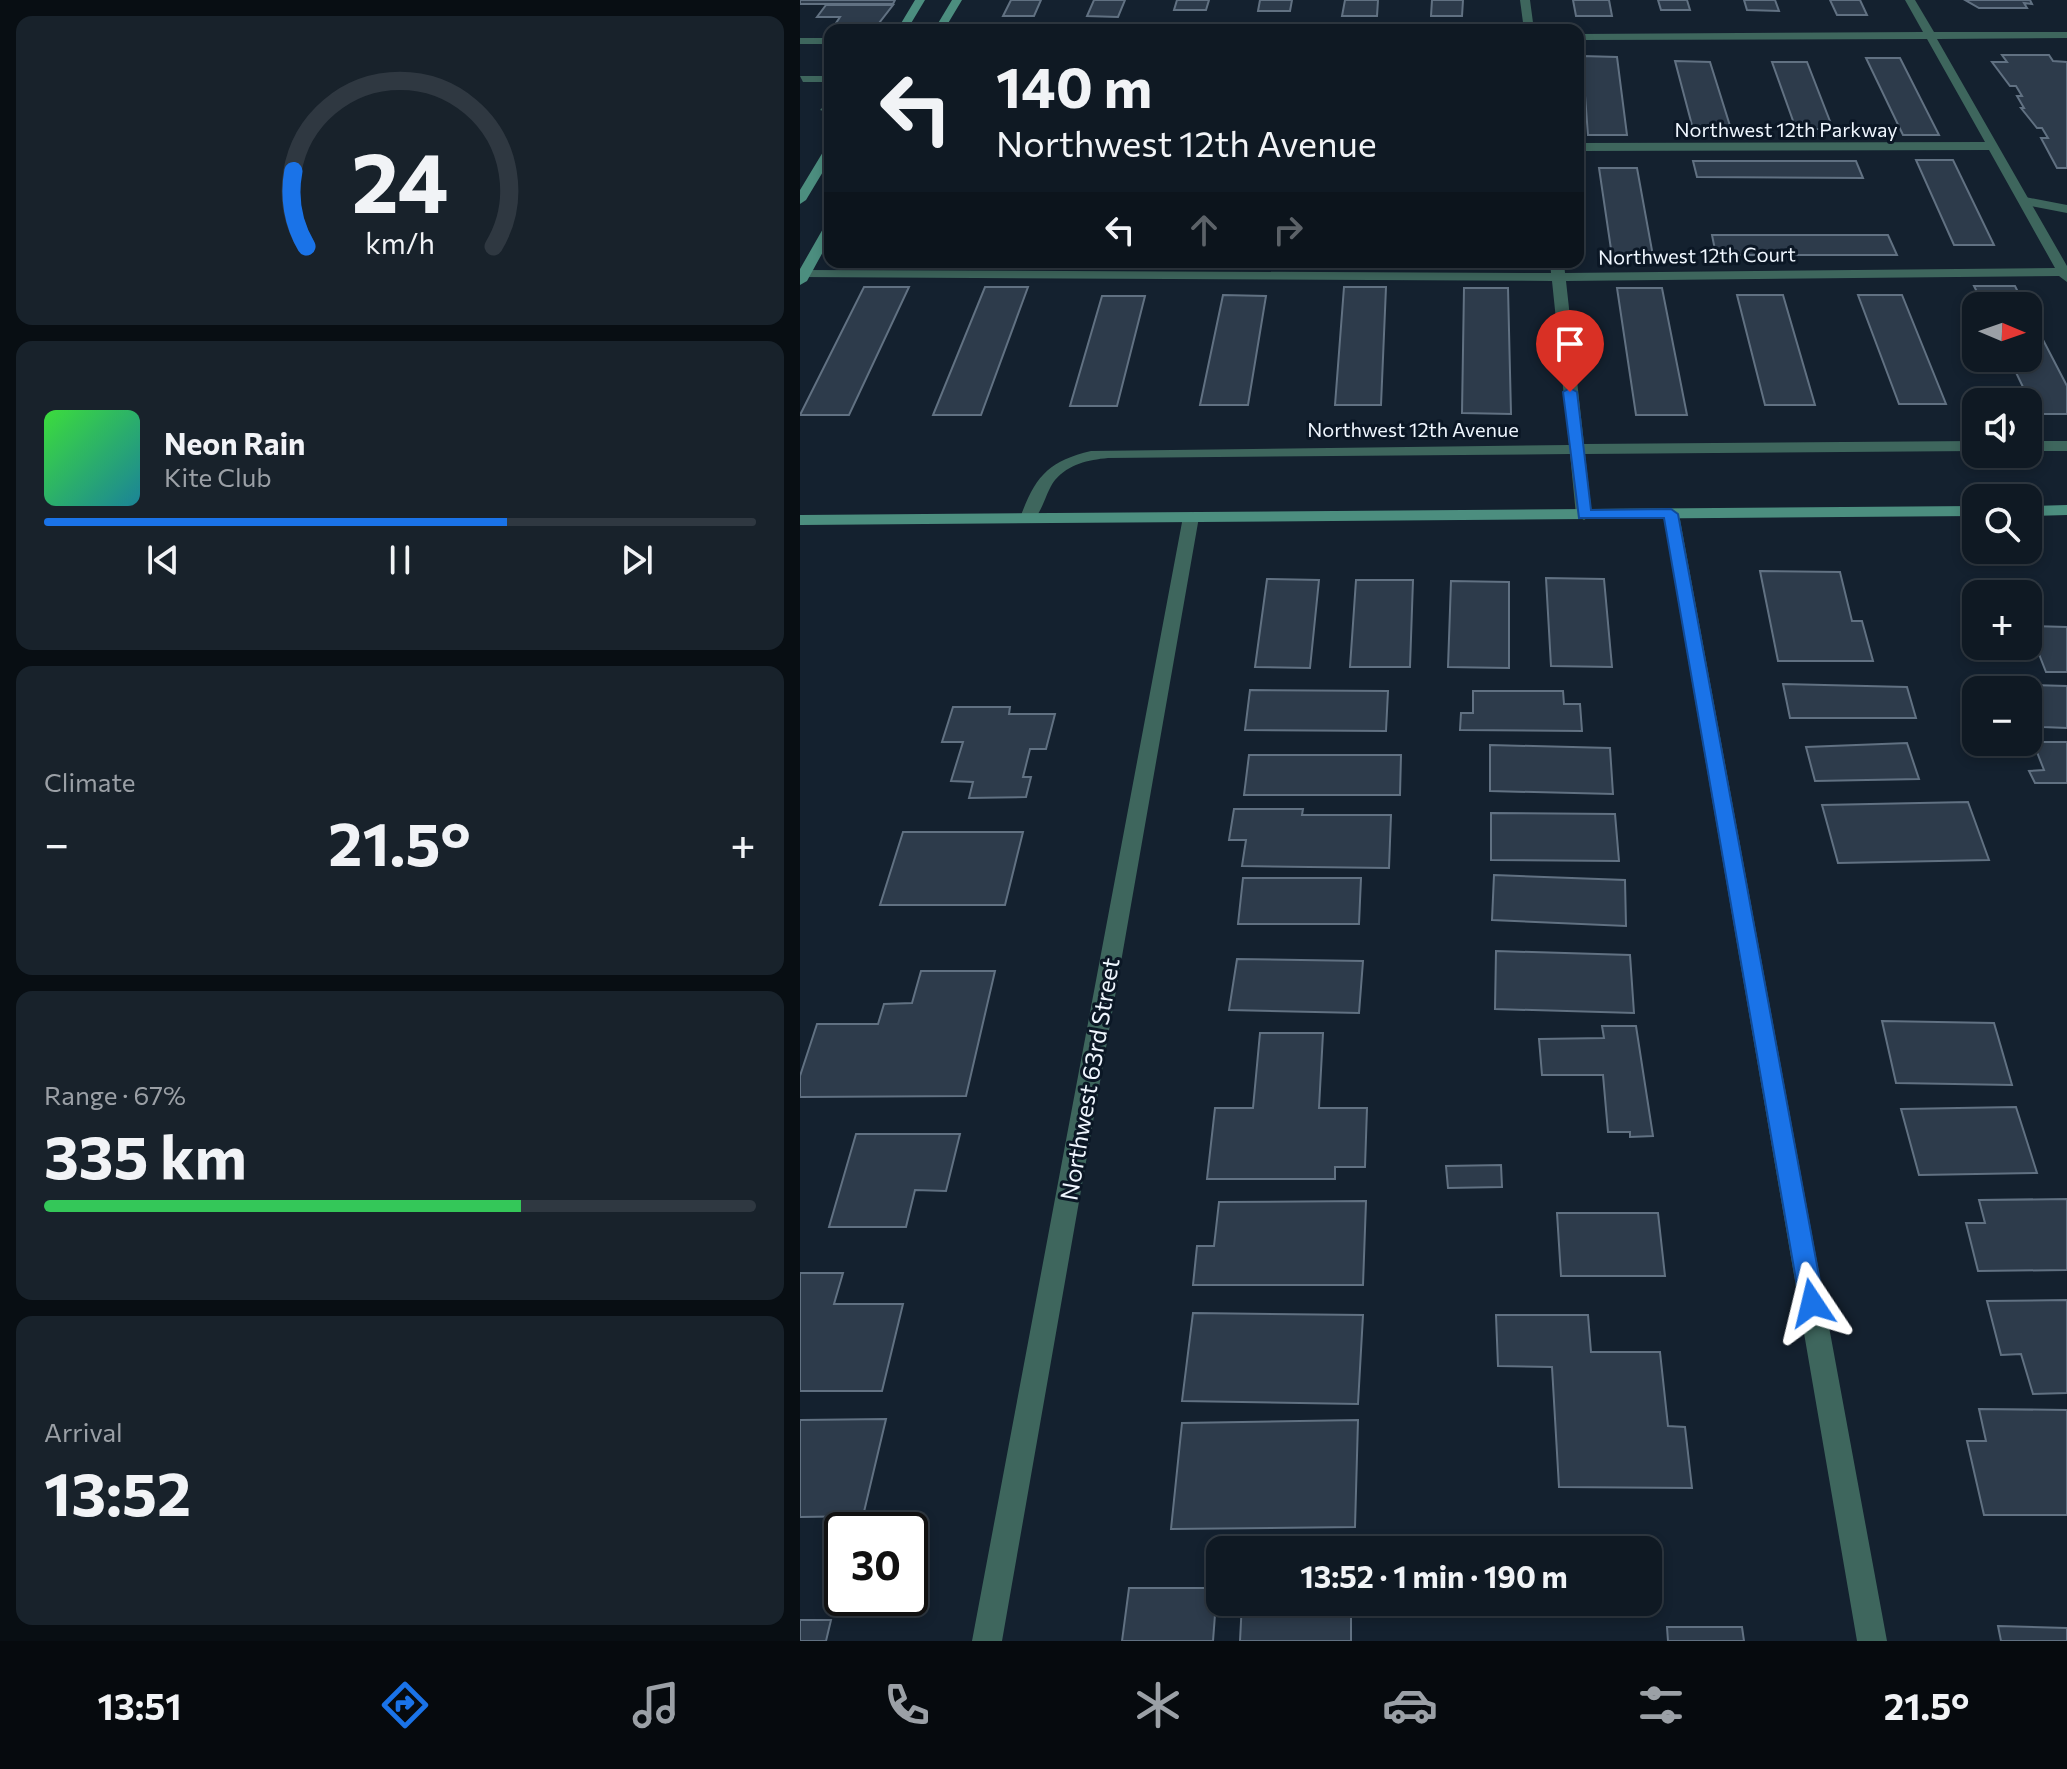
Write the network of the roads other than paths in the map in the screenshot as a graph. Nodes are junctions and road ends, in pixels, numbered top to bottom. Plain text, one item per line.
1 (920, 0) edge
2 (957, 0) edge
3 (1525, 0) edge
4 (1910, 0) edge
5 (906, 24) edge
6 (943, 24) edge
7 (1528, 24) edge
8 (2067, 35) edge
9 (1931, 36) junction
10 (1584, 37) edge
11 (800, 41) edge
12 (824, 41) edge
13 (803, 79) dead end
14 (824, 79) edge
15 (1994, 146) junction
16 (1584, 147) edge
17 (824, 160) edge
18 (2064, 193) dead end
19 (800, 200) edge
20 (2025, 201) junction
21 (2067, 209) edge
22 (824, 238) edge
23 (1558, 269) edge
24 (2065, 275) edge
25 (802, 278) edge
26 (1962, 446) edge
27 (2042, 446) edge
28 (2067, 446) edge
29 (1576, 450) junction
30 (2067, 510) edge
31 (1962, 511) edge
32 (2042, 511) edge
33 (1671, 514) junction
34 (1584, 515) junction
35 (1191, 517) junction
36 (1028, 518) junction
37 (800, 520) edge
38 (987, 1641) edge
39 (1872, 1641) edge

1 - 5 main road
2 - 6 main road
3 - 7 street
4 - 9 street
8 - 9 street
9 - 10 street
9 - 15 street
11 - 12 street
13 - 14 street
15 - 16 street, Northwest 12th Parkway
15 - 20 street
17 - 19 main road
18 - 20 street
20 - 21 street
20 - 24 street
22 - 25 main road
23 - 24 street, Northwest 12th Court
23 - 25 street, Northwest 12th Court
23 - 29 street
26 - 29 street, Northwest 12th Avenue
27 - 28 street
29 - 34 street
29 - 36 street, Northwest 12th Avenue
30 - 32 main road
31 - 33 main road
33 - 34 main road
33 - 39 street
34 - 35 main road
35 - 36 main road
35 - 38 street, Northwest 63rd Street
36 - 37 main road

